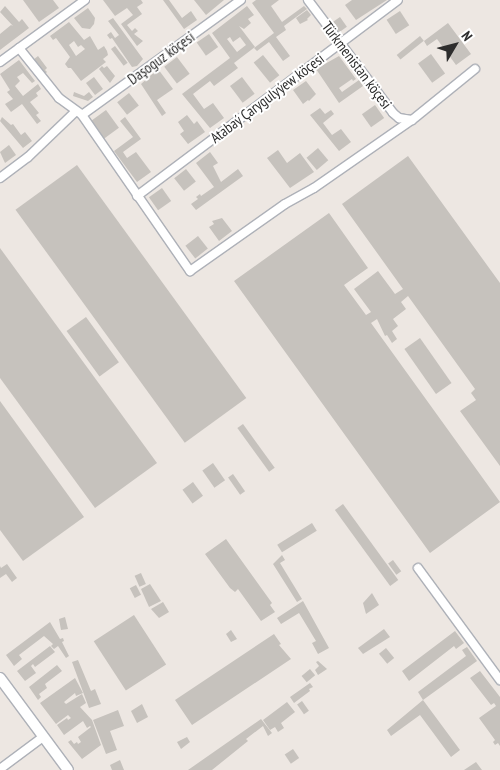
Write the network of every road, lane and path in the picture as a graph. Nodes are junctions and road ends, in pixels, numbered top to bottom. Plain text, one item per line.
1 (85, 0) edge
2 (241, 0) edge
3 (308, 0) edge
4 (398, 0) edge
5 (340, 44) junction
6 (19, 48) junction
7 (0, 62) edge
8 (475, 69) dead end
9 (79, 113) junction
10 (412, 120) junction
11 (0, 178) edge
12 (137, 196) junction
13 (418, 568) dead end
14 (0, 678) edge
15 (500, 680) edge
16 (43, 737) junction
17 (0, 769) edge
18 (68, 770) edge

1 - 6 street
2 - 9 street, Daşoguz köçesi
3 - 5 street, Türkmenistan köçesi
4 - 5 street, Atabaý Çarygulyýew köçesi
5 - 10 street, Türkmenistan köçesi
5 - 12 street, Atabaý Çarygulyýew köçesi
6 - 7 street
6 - 9 street
8 - 10 street
9 - 11 street, Daşoguz köçesi
9 - 12 street
10 - 12 street
13 - 15 street
14 - 16 street
16 - 17 street
16 - 18 street

